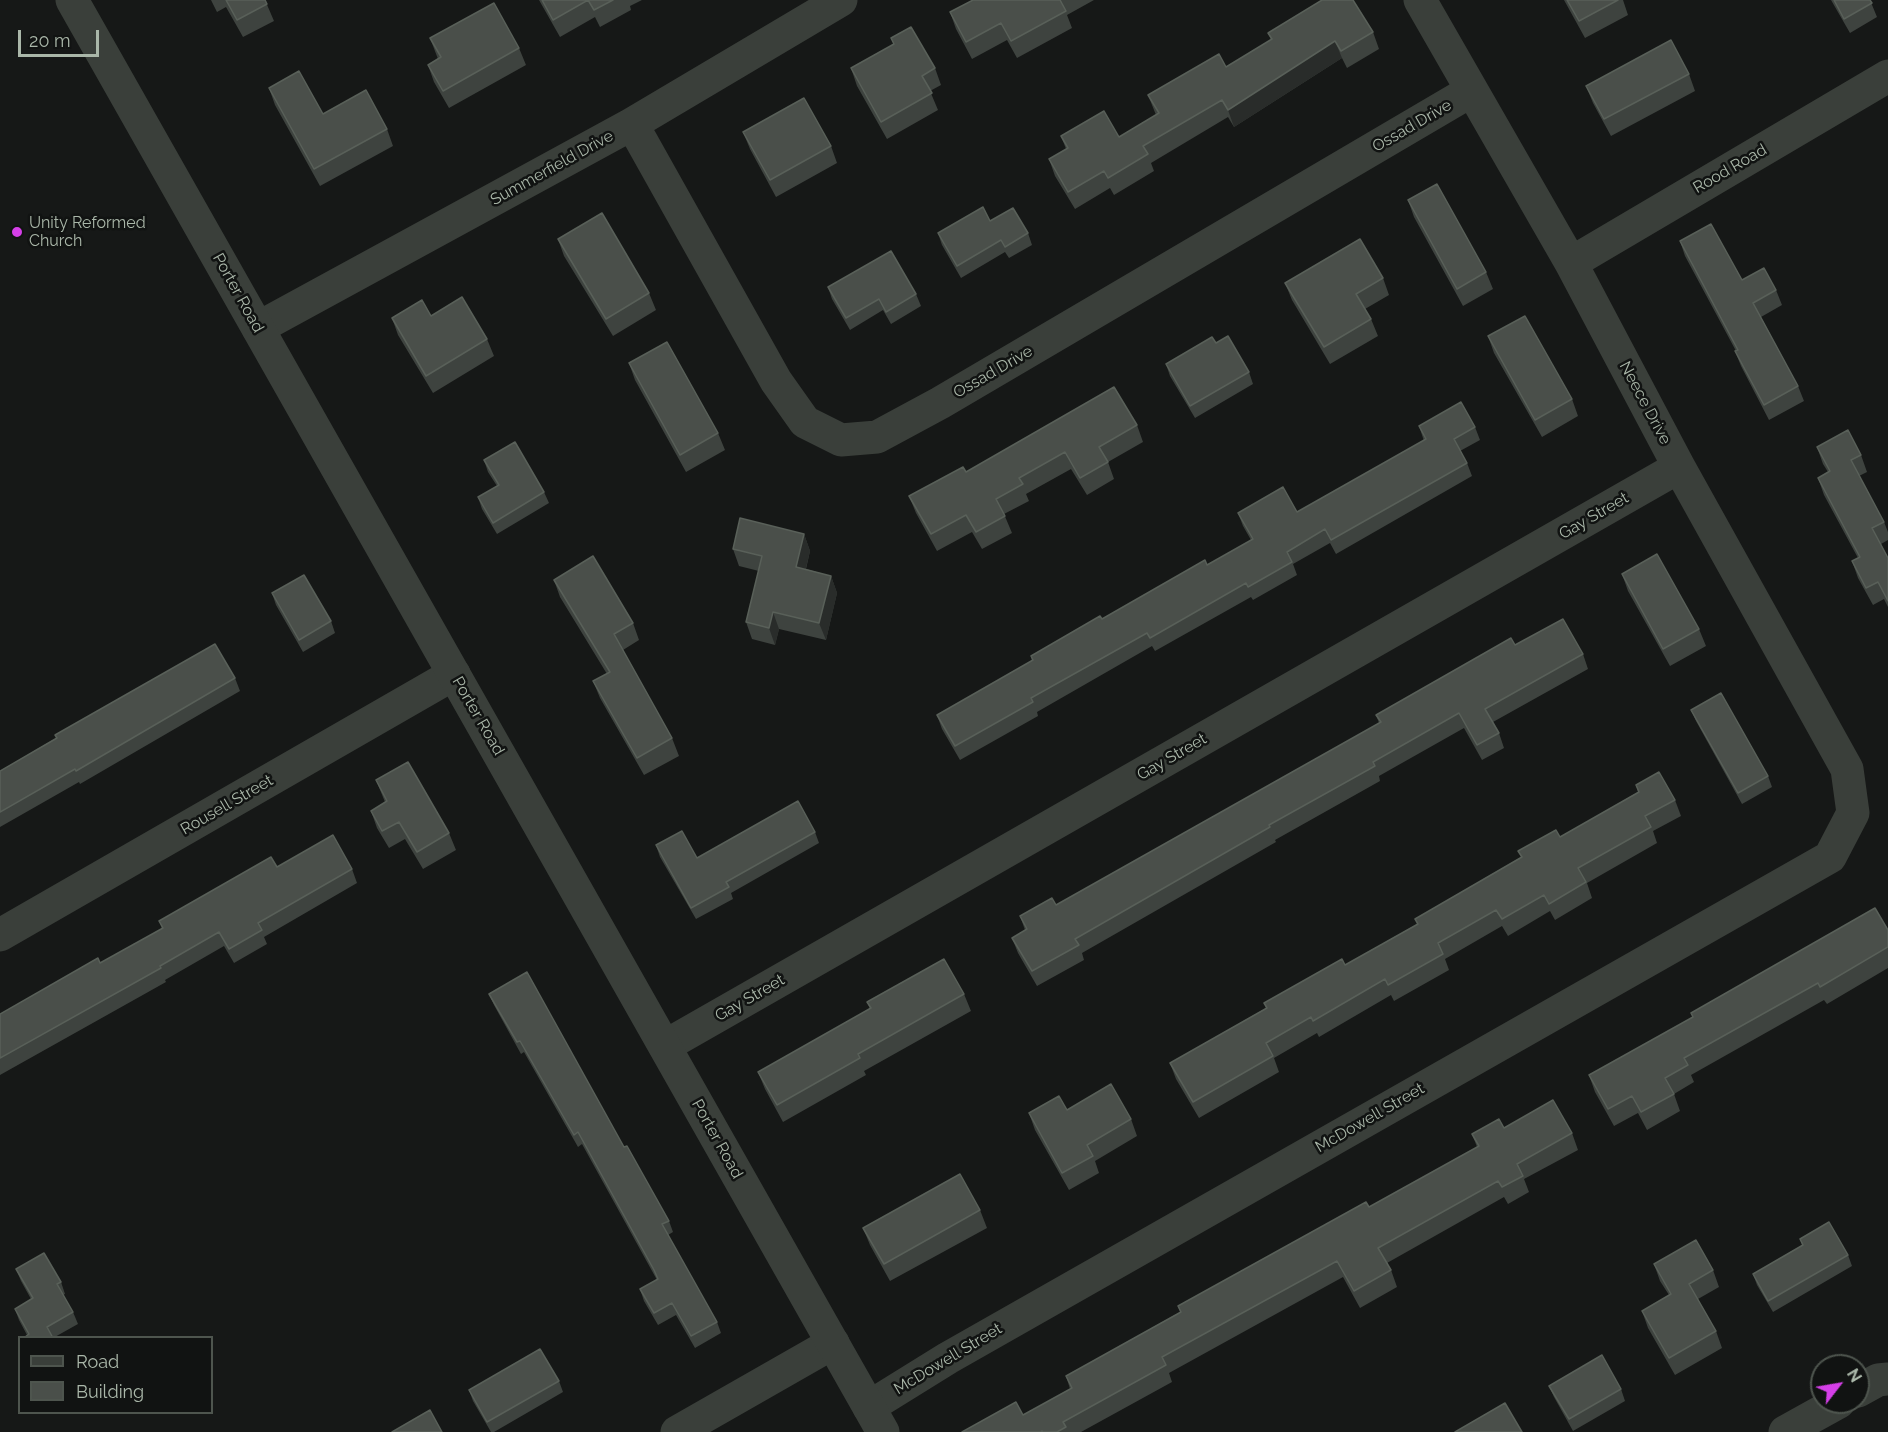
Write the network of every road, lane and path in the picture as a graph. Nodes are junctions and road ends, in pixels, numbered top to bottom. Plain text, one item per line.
1 (72, 0) edge
2 (841, 0) edge
3 (1420, 0) edge
4 (1888, 76) edge
5 (1471, 91) junction
6 (632, 124) junction
7 (1571, 263) junction
8 (258, 328) junction
9 (1679, 467) junction
10 (454, 674) junction
11 (1853, 813) joint
12 (0, 935) edge
13 (665, 1046) junction
14 (833, 1343) junction
15 (1888, 1379) edge
16 (1870, 1384) edge
17 (1817, 1414) edge
18 (876, 1419) edge
19 (677, 1432) edge
20 (1785, 1432) edge

1 - 8 street, Porter Road
2 - 6 street, Summerfield Drive
3 - 5 street, Neece Drive
4 - 7 street, Rood Road
5 - 6 street, Ossad Drive
5 - 7 street, Neece Drive
6 - 8 street, Summerfield Drive
7 - 9 street, Neece Drive
8 - 10 street, Porter Road
9 - 11 street, Neece Drive
9 - 13 street, Gay Street
10 - 12 street, Rousell Street
10 - 13 street, Porter Road
11 - 18 street, McDowell Street
13 - 14 street, Porter Road
14 - 18 street, Porter Road
14 - 19 street
15 - 16 street
17 - 20 street

